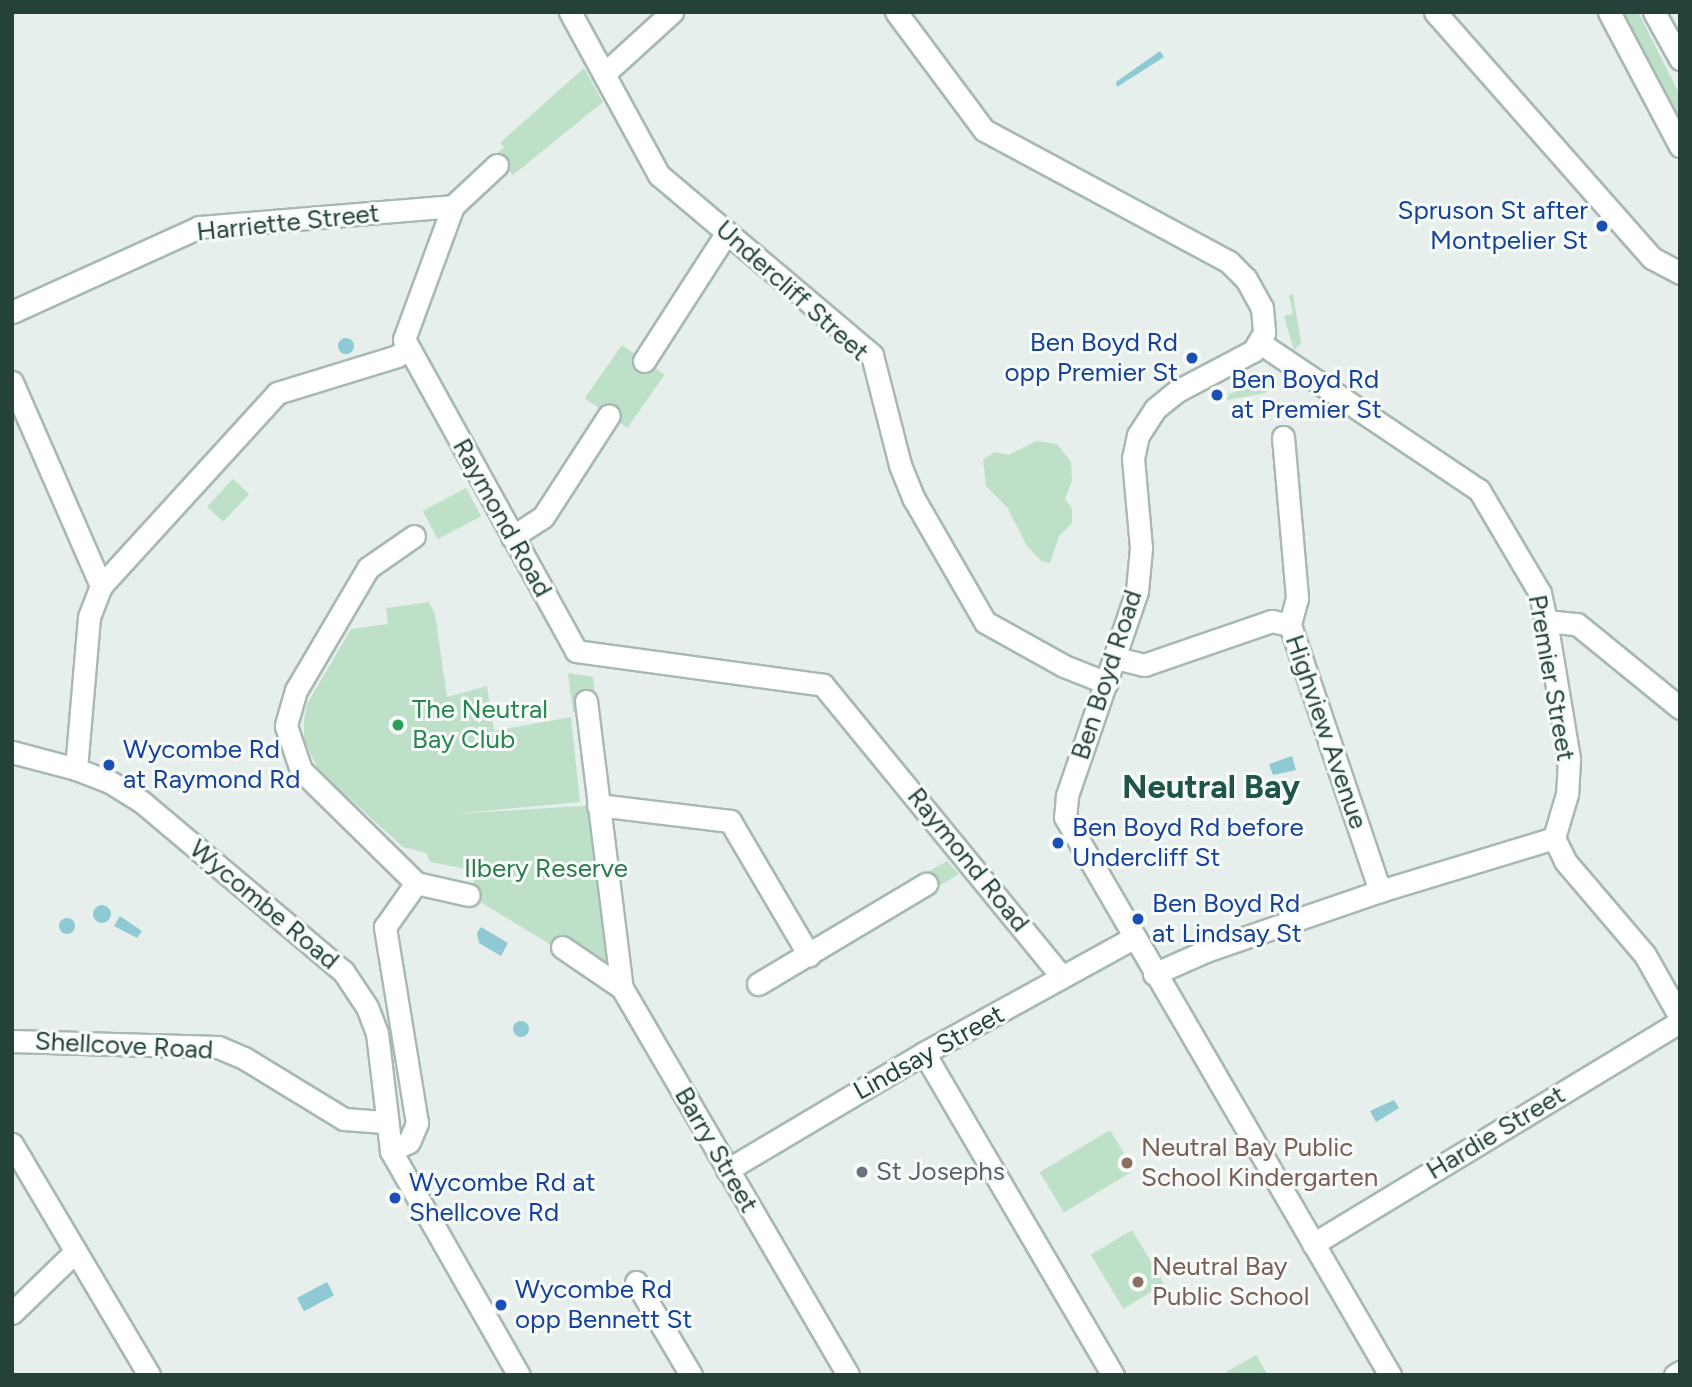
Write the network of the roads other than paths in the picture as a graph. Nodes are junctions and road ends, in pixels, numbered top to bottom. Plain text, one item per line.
1 (570, 12) edge
2 (672, 12) edge
3 (896, 12) edge
4 (1435, 12) edge
5 (1609, 12) edge
6 (1654, 12) edge
7 (1680, 59) edge
8 (605, 73) junction
9 (1680, 146) edge
10 (497, 165) dead end
11 (453, 206) junction
12 (727, 232) junction
13 (1680, 273) edge
14 (12, 312) edge
15 (1260, 343) junction
16 (408, 348) junction
17 (644, 361) dead end
18 (12, 382) edge
19 (609, 415) dead end
20 (1283, 437) dead end
21 (414, 536) dead end
22 (513, 537) junction
23 (101, 586) junction
24 (1546, 621) junction
25 (1290, 625) junction
26 (1116, 658) junction
27 (1107, 683) junction
28 (586, 701) dead end
29 (1680, 708) edge
30 (12, 752) edge
31 (76, 769) junction
32 (598, 806) junction
33 (1554, 838) junction
34 (416, 883) junction
35 (926, 884) dead end
36 (1380, 891) junction
37 (469, 895) dead end
38 (1133, 938) junction
39 (562, 947) dead end
40 (809, 955) junction
41 (1154, 974) junction
42 (1062, 977) junction
43 (758, 984) dead end
44 (622, 988) junction
45 (1680, 1020) edge
46 (12, 1041) edge
47 (924, 1053) junction
48 (384, 1122) junction
49 (12, 1144) edge
50 (391, 1151) junction
51 (727, 1170) junction
52 (1313, 1244) junction
53 (75, 1252) junction
54 (636, 1282) dead end
55 (12, 1313) edge
56 (149, 1375) edge
57 (519, 1375) edge
58 (691, 1375) edge
59 (848, 1375) edge
60 (1112, 1375) edge
61 (1390, 1375) edge

1 - 8 street, Undercliff Street
2 - 8 street
3 - 15 street
4 - 13 street
5 - 9 street
6 - 7 street
8 - 12 street, Undercliff Street
10 - 11 street
11 - 14 street, Harriette Street
11 - 16 street
12 - 17 street
12 - 27 street, Undercliff Street
15 - 24 street, Premier Street
15 - 26 street, Ben Boyd Road
16 - 22 street, Raymond Road
16 - 23 street
18 - 23 street
19 - 22 street
20 - 25 street
21 - 34 street
22 - 42 street, Raymond Road
23 - 31 street
24 - 29 street
24 - 33 street, Premier Street
25 - 26 street, Highview Avenue
25 - 36 street, Highview Avenue
26 - 27 street, Ben Boyd Road
27 - 38 street, Ben Boyd Road
28 - 32 street
30 - 31 street, Wycombe Road
31 - 48 street, Wycombe Road
32 - 40 street
32 - 44 street
33 - 36 street
33 - 45 street
34 - 37 street
34 - 50 street
35 - 40 street
36 - 41 street
38 - 41 street, Ben Boyd Road
38 - 42 street, Lindsay Street
39 - 44 street, Barry Street
40 - 43 street
41 - 52 street, Ben Boyd Road
42 - 47 street, Lindsay Street
44 - 51 street, Barry Street
45 - 52 street, Hardie Street
46 - 48 street, Shellcove Road
47 - 51 street, Lindsay Street
47 - 60 street
48 - 50 street, Wycombe Road
49 - 53 street
50 - 57 street, Wycombe Road
51 - 59 street, Barry Street
52 - 61 street, Ben Boyd Road
53 - 55 street
53 - 56 street
54 - 58 street

